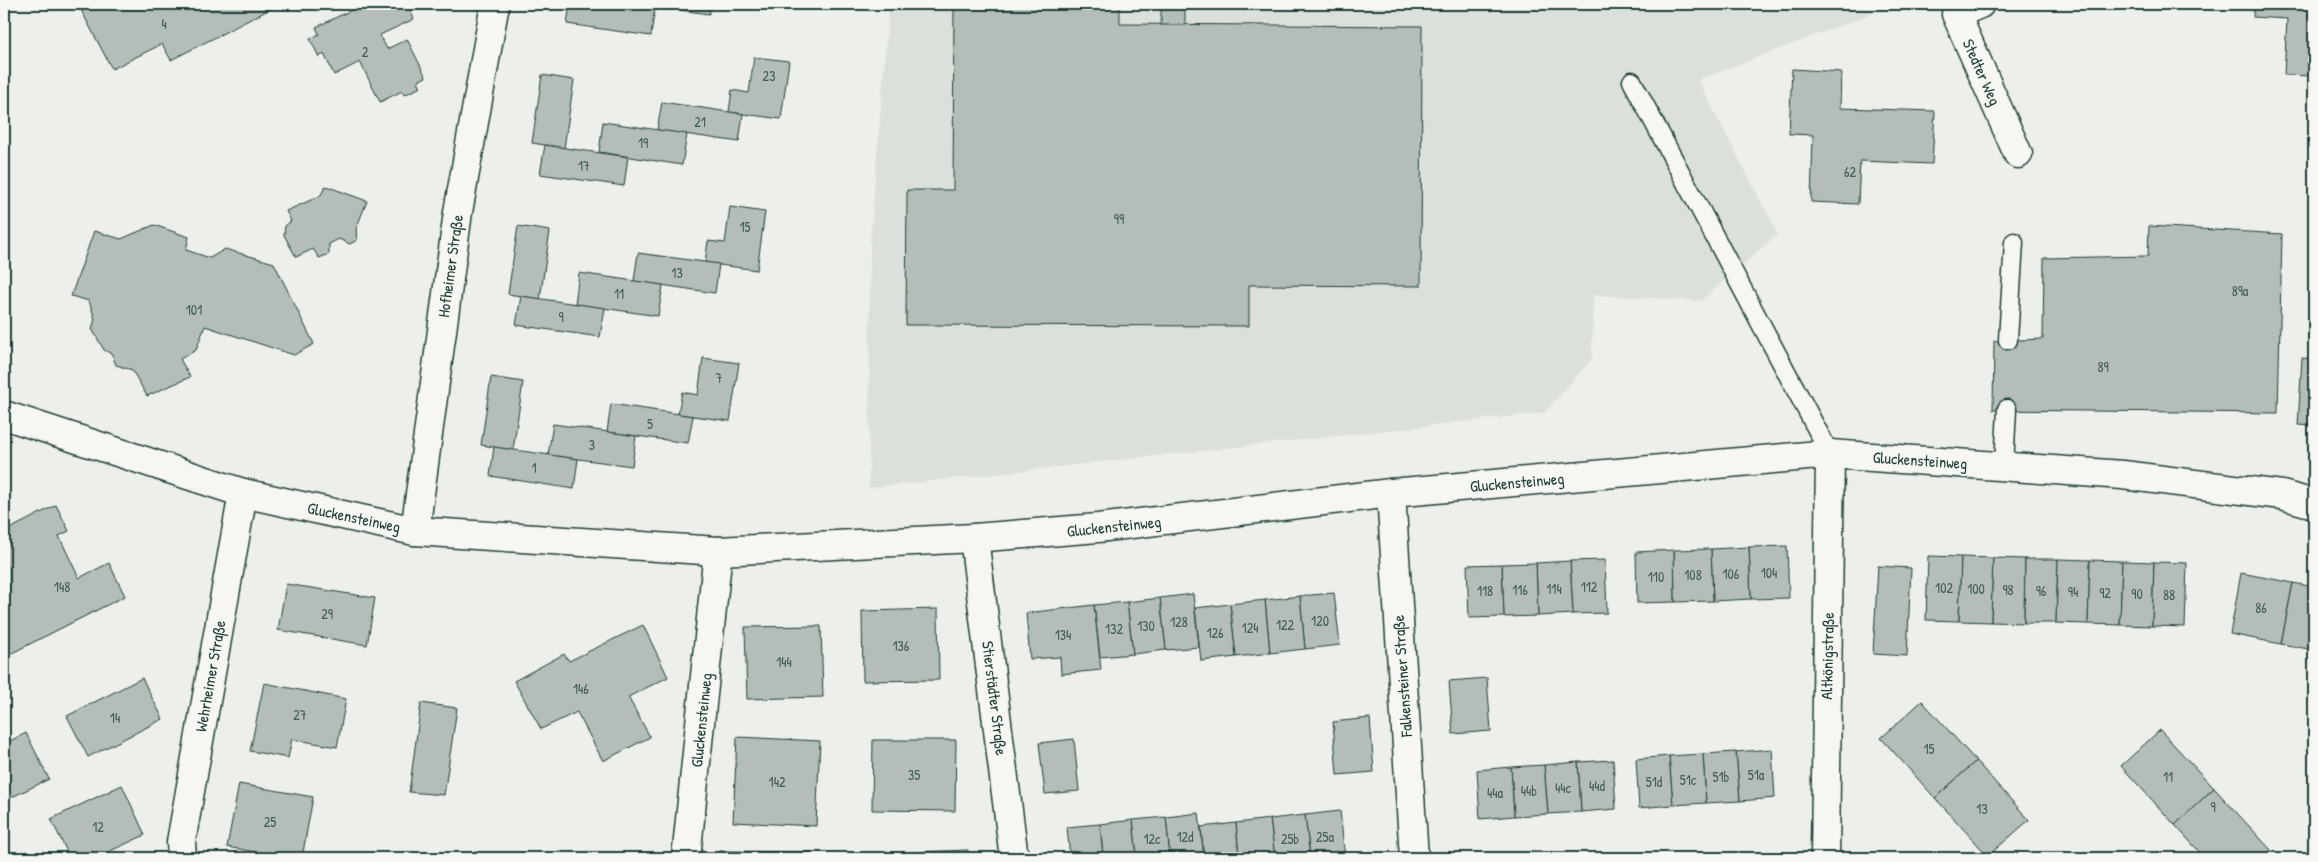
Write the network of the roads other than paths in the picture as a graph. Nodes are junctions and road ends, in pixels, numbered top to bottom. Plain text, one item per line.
1 (495, 4) edge
2 (1980, 4) edge
3 (1632, 82) dead end
4 (2018, 154) dead end
5 (2014, 242) dead end
6 (2008, 340) dead end
7 (2006, 409) dead end
8 (4, 415) edge
9 (1830, 454) junction
10 (2004, 466) junction
11 (243, 493) junction
12 (1391, 493) junction
13 (2314, 504) edge
14 (415, 530) junction
15 (974, 538) junction
16 (718, 551) junction
17 (182, 858) edge
18 (686, 858) edge
19 (1014, 858) edge
20 (1414, 858) edge
21 (1825, 858) edge

1 - 14 street, Hofheimer Straße
2 - 4 street, Stedter Weg
3 - 9 lane
5 - 6 lane
7 - 10 lane
8 - 11 street, Gluckensteinweg
9 - 10 street, Gluckensteinweg
9 - 12 street, Gluckensteinweg
9 - 21 street, Altkönigstraße
10 - 13 street, Gluckensteinweg
11 - 14 street, Gluckensteinweg
11 - 17 street, Wehrheimer Straße
12 - 15 street, Gluckensteinweg
12 - 20 street, Falkensteiner Straße
14 - 16 street, Gluckensteinweg
15 - 16 street, Gluckensteinweg
15 - 19 street, Stierstädter Straße
16 - 18 street, Gluckensteinweg

